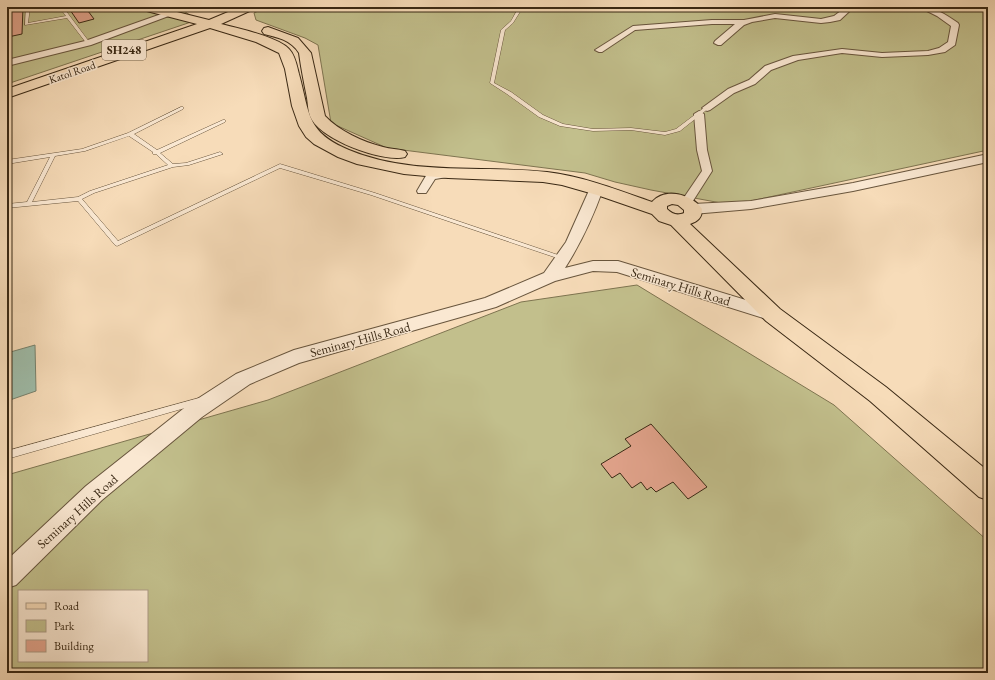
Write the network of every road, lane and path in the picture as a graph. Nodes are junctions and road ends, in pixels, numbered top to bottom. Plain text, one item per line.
1 (28, 7) edge
2 (61, 7) edge
3 (143, 7) edge
4 (239, 7) edge
5 (250, 7) edge
6 (521, 7) edge
7 (850, 7) edge
8 (923, 7) edge
9 (169, 10) edge
10 (68, 17) junction
11 (211, 21) junction
12 (745, 22) junction
13 (182, 34) junction
14 (241, 34) junction
15 (718, 43) dead end
16 (88, 44) junction
17 (599, 50) dead end
18 (7, 63) edge
19 (7, 89) edge
20 (7, 94) edge
21 (181, 108) dead end
22 (703, 111) junction
23 (223, 121) dead end
24 (130, 134) junction
25 (155, 153) junction
26 (220, 154) dead end
27 (53, 155) junction
28 (413, 156) dead end
29 (436, 158) dead end
30 (988, 158) edge
31 (7, 162) edge
32 (172, 166) junction
33 (461, 173) junction
34 (596, 189) junction
35 (422, 191) dead end
36 (78, 199) junction
37 (29, 203) junction
38 (661, 205) junction
39 (7, 206) edge
40 (686, 211) junction
41 (562, 258) junction
42 (550, 277) junction
43 (773, 315) junction
44 (219, 395) junction
45 (7, 455) edge
46 (988, 488) edge
47 (7, 576) edge

1 - 10 lane
2 - 10 lane
3 - 9 main road
4 - 11 main road, Katol Road / SH248
5 - 11 main road, Katol Road / SH248
6 - 22 lane
7 - 12 street
8 - 22 street
9 - 11 main road
9 - 16 street
10 - 16 lane
11 - 13 main road, Katol Road / SH248
11 - 14 main road
11 - 19 main road, Katol Road / SH248
11 - 28 main road
12 - 15 street
12 - 17 street
13 - 14 main road
13 - 20 main road, Katol Road / SH248
14 - 33 main road
16 - 18 street
21 - 24 lane
22 - 40 street
23 - 25 lane
24 - 25 lane
24 - 27 lane
25 - 32 lane
26 - 32 lane
27 - 31 lane
27 - 37 lane
29 - 38 main road
30 - 40 street
32 - 36 lane
33 - 34 main road
33 - 35 street
34 - 38 main road
34 - 41 street
36 - 37 lane
36 - 41 lane
37 - 39 lane
38 - 40 main road
40 - 43 main road
41 - 42 street
42 - 43 street, Seminary Hills Road
42 - 44 street, Seminary Hills Road
43 - 46 main road
44 - 45 lane
44 - 47 street, Seminary Hills Road

